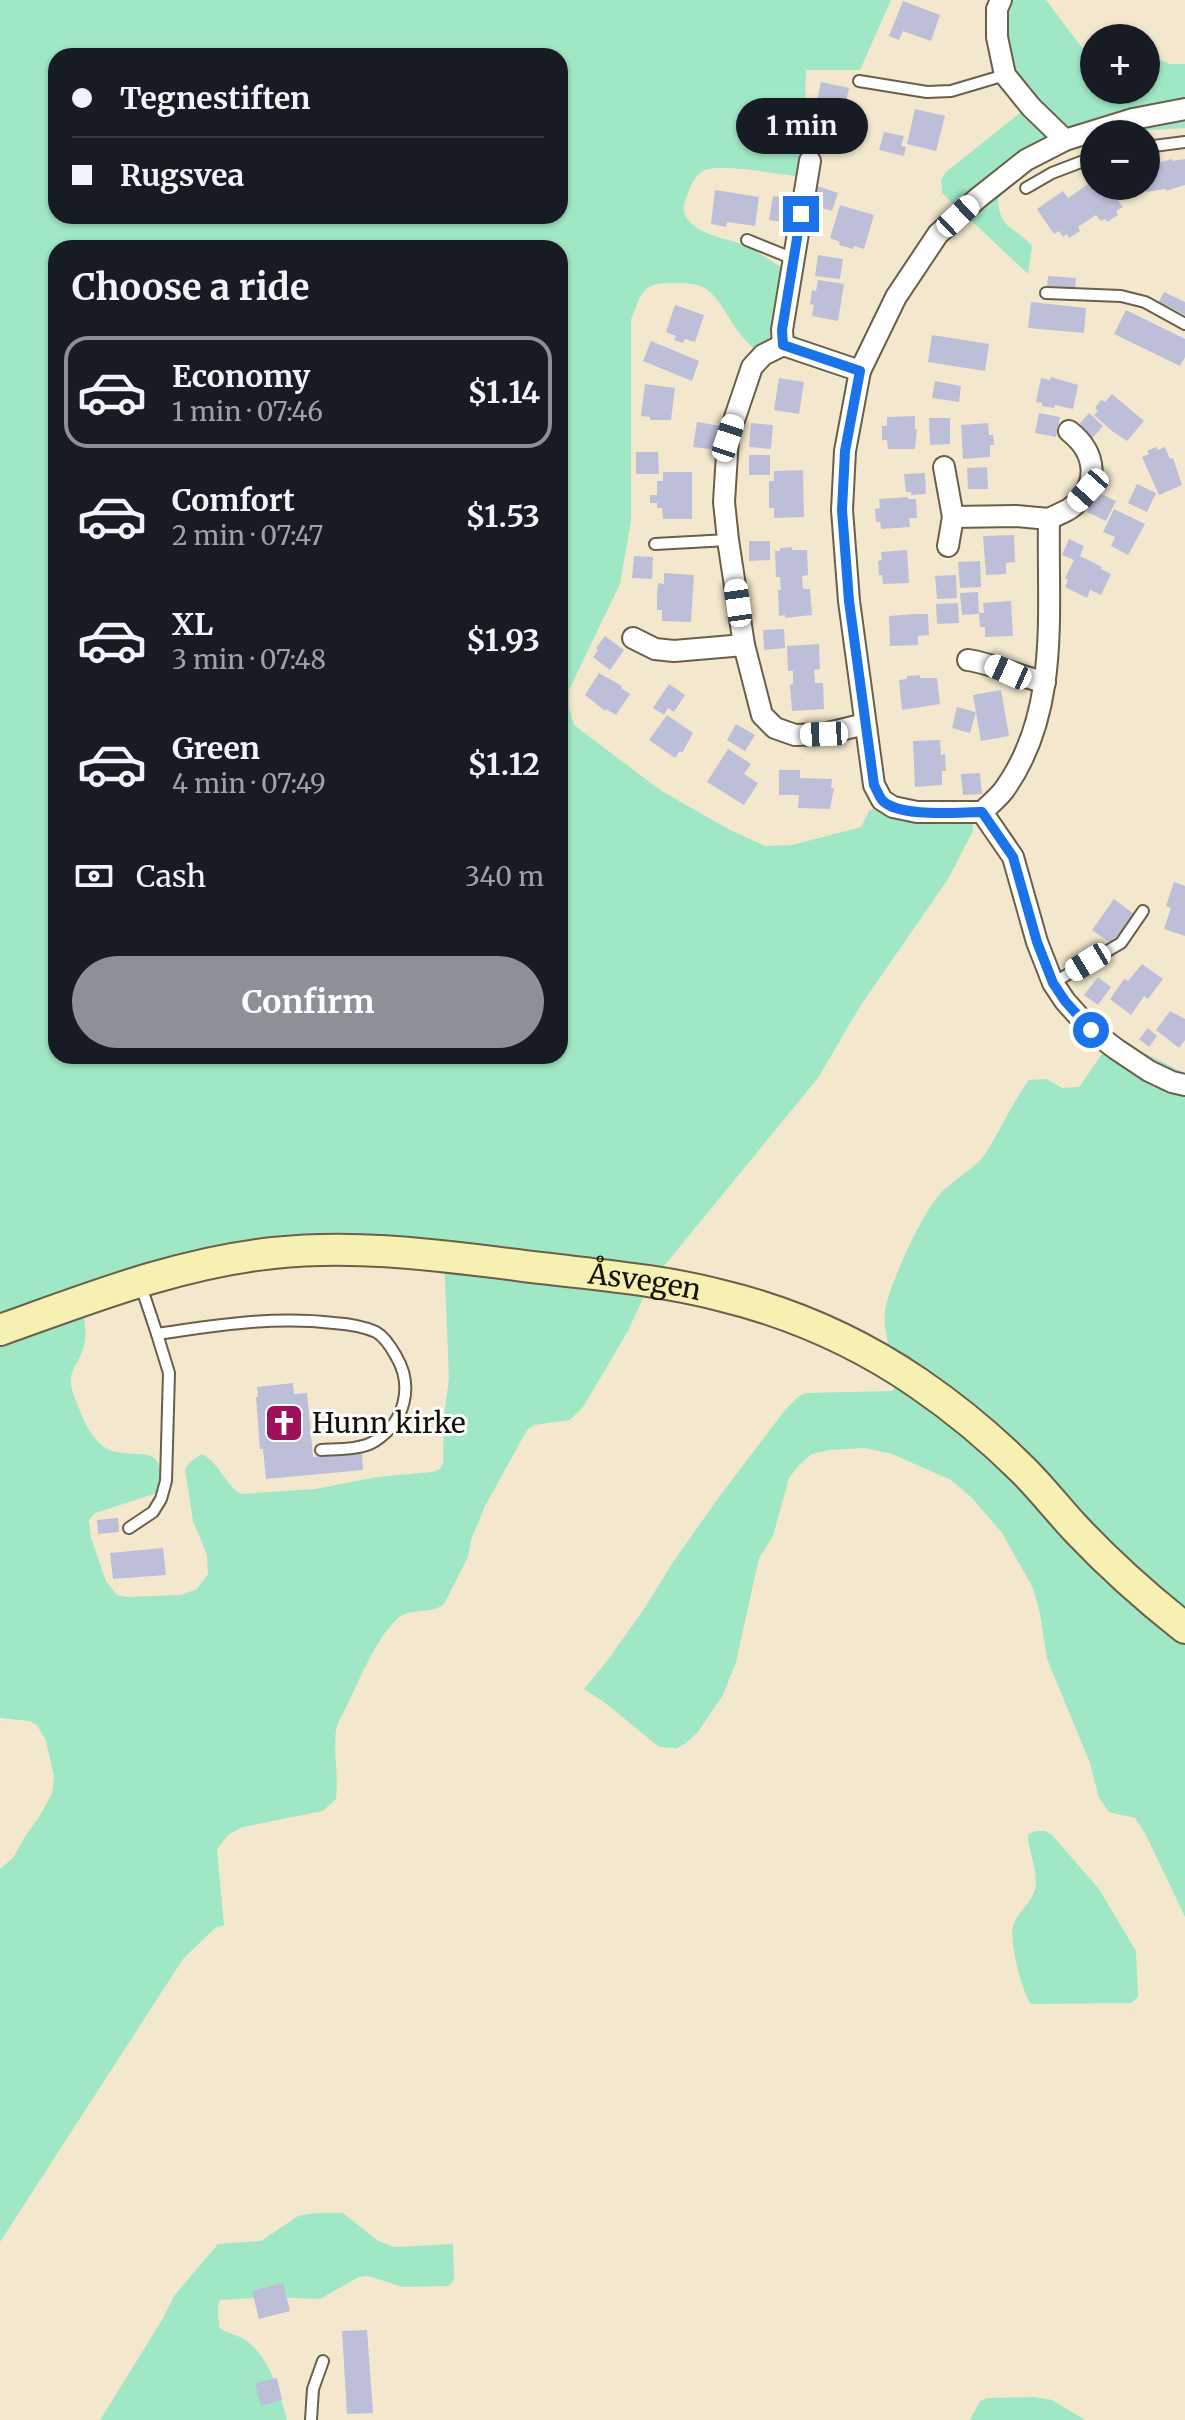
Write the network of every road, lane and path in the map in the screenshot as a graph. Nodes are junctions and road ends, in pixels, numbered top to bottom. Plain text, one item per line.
1 (1001, 0) edge
2 (1005, 75) junction
3 (859, 81) dead end
4 (1185, 109) edge
5 (1065, 140) junction
6 (1185, 142) edge
7 (1160, 145) edge
8 (810, 161) dead end
9 (1080, 162) edge
10 (1026, 188) dead end
11 (747, 240) dead end
12 (794, 259) junction
13 (1046, 293) dead end
14 (1185, 324) edge
15 (783, 345) junction
16 (860, 371) junction
17 (1069, 431) dead end
18 (944, 467) dead end
19 (953, 517) junction
20 (1049, 519) junction
21 (728, 540) junction
22 (655, 544) dead end
23 (948, 546) dead end
24 (633, 638) dead end
25 (744, 645) junction
26 (968, 660) dead end
27 (1045, 682) junction
28 (865, 724) junction
29 (982, 812) junction
30 (1143, 911) dead end
31 (1053, 983) junction
32 (1185, 1085) edge
33 (139, 1281) junction
34 (0, 1330) edge
35 (157, 1334) junction
36 (321, 1450) dead end
37 (129, 1528) dead end
38 (1185, 1628) edge
39 (323, 2361) dead end
40 (311, 2420) edge

1 - 2 street
2 - 3 lane
2 - 5 street
4 - 5 street
5 - 16 street
6 - 7 lane
8 - 12 street
9 - 10 lane
11 - 12 lane
12 - 15 street
13 - 14 lane
15 - 16 street
15 - 21 street
16 - 28 street
17 - 20 street
18 - 19 street
19 - 20 street
19 - 23 street
20 - 27 street
21 - 22 lane
21 - 25 street
24 - 25 street
25 - 28 street
26 - 27 street
27 - 29 street
28 - 29 street
29 - 31 street
30 - 31 lane
31 - 32 street
33 - 34 main road, Åsvegen
33 - 35 lane
33 - 38 main road, Åsvegen
35 - 36 lane
35 - 37 lane
39 - 40 lane

